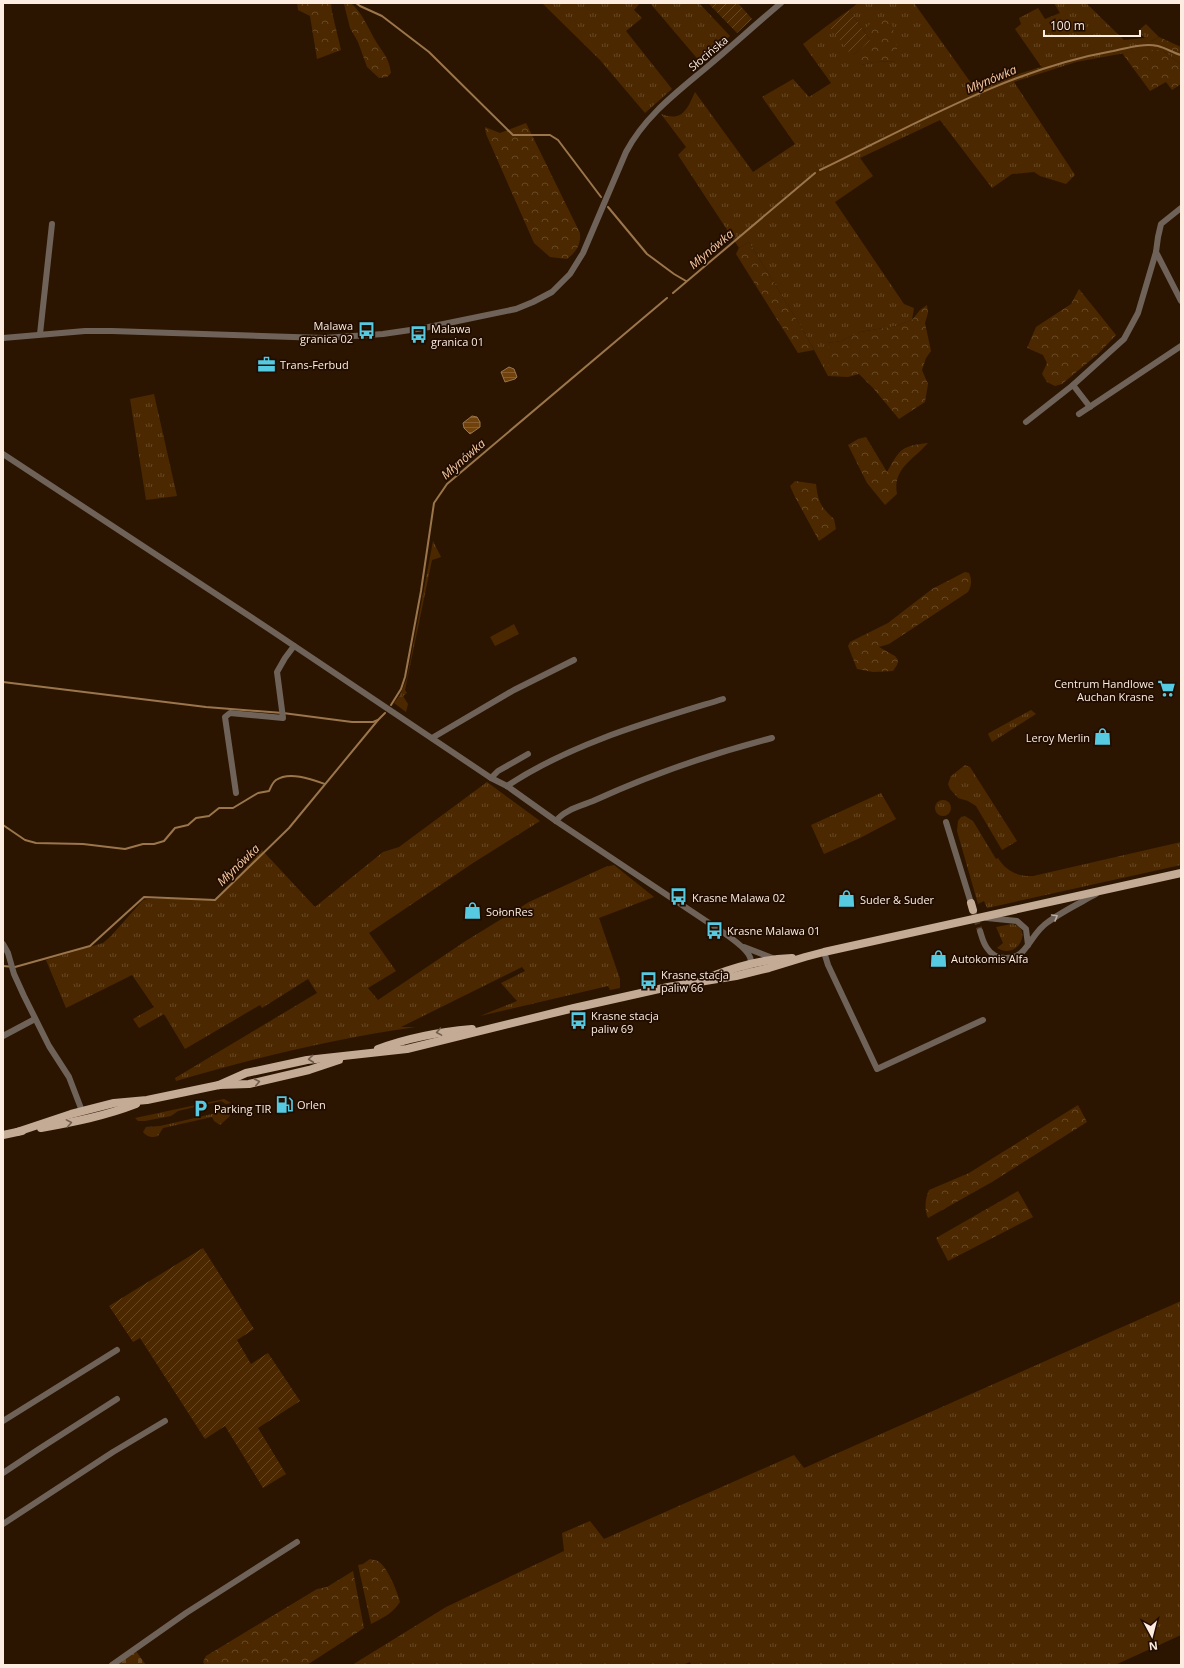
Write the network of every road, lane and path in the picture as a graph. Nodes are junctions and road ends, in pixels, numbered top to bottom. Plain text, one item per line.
1 (781, 3) edge
2 (1181, 208) edge
3 (52, 224) dead end
4 (1156, 252) junction
5 (1181, 300) edge
6 (40, 334) junction
7 (3, 338) edge
8 (1181, 346) edge
9 (1073, 385) junction
10 (1090, 407) junction
11 (1079, 414) dead end
12 (1026, 422) dead end
13 (3, 454) edge
14 (294, 646) junction
15 (574, 660) dead end
16 (723, 699) dead end
17 (432, 738) junction
18 (772, 738) dead end
19 (528, 754) dead end
20 (491, 778) junction
21 (507, 786) junction
22 (236, 793) dead end
23 (556, 821) junction
24 (946, 822) dead end
25 (1181, 873) edge
26 (1101, 891) junction
27 (972, 906) tunnel mouth
28 (984, 918) junction
29 (980, 931) tunnel mouth
30 (3, 944) edge
31 (1028, 945) junction
32 (744, 947) junction
33 (824, 952) junction
34 (804, 957) junction
35 (774, 959) junction
36 (751, 964) junction
37 (769, 968) junction
38 (743, 974) junction
39 (696, 982) junction
40 (35, 1019) junction
41 (983, 1020) dead end
42 (3, 1036) edge
43 (146, 1100) junction
44 (82, 1111) junction
45 (17, 1132) junction
46 (3, 1134) edge
47 (118, 1350) dead end
48 (117, 1399) dead end
49 (3, 1421) edge
50 (165, 1422) dead end
51 (3, 1473) edge
52 (3, 1524) edge
53 (297, 1542) dead end
54 (112, 1665) edge

1 - 6 street, Słocińska
2 - 4 street
3 - 6 street
4 - 5 street
4 - 9 street
6 - 7 street, Słocińska
8 - 10 street
9 - 10 street
9 - 12 street
10 - 11 street
13 - 14 street
14 - 17 street
14 - 22 street
15 - 17 street
16 - 21 street
17 - 20 street
18 - 23 street
19 - 20 street
20 - 21 street
21 - 23 street
23 - 32 street
24 - 27 street
25 - 26 main road
26 - 28 main road
31 -> 26 street
28 - 31 street
28 - 33 main road
29 - 31 street
30 - 40 street
32 - 35 street
32 - 36 street
33 - 34 main road
33 - 41 street
34 - 35 main road
34 - 37 main road
35 - 36 main road
36 - 37 street
36 - 38 street
36 - 39 main road
37 - 38 main road
38 - 39 main road
39 - 43 main road
40 - 42 street
40 - 44 street
43 - 44 main road
45 -> 43 main road
44 - 45 main road
45 - 46 main road
47 - 49 street
48 - 51 street
50 - 52 street
53 - 54 street

